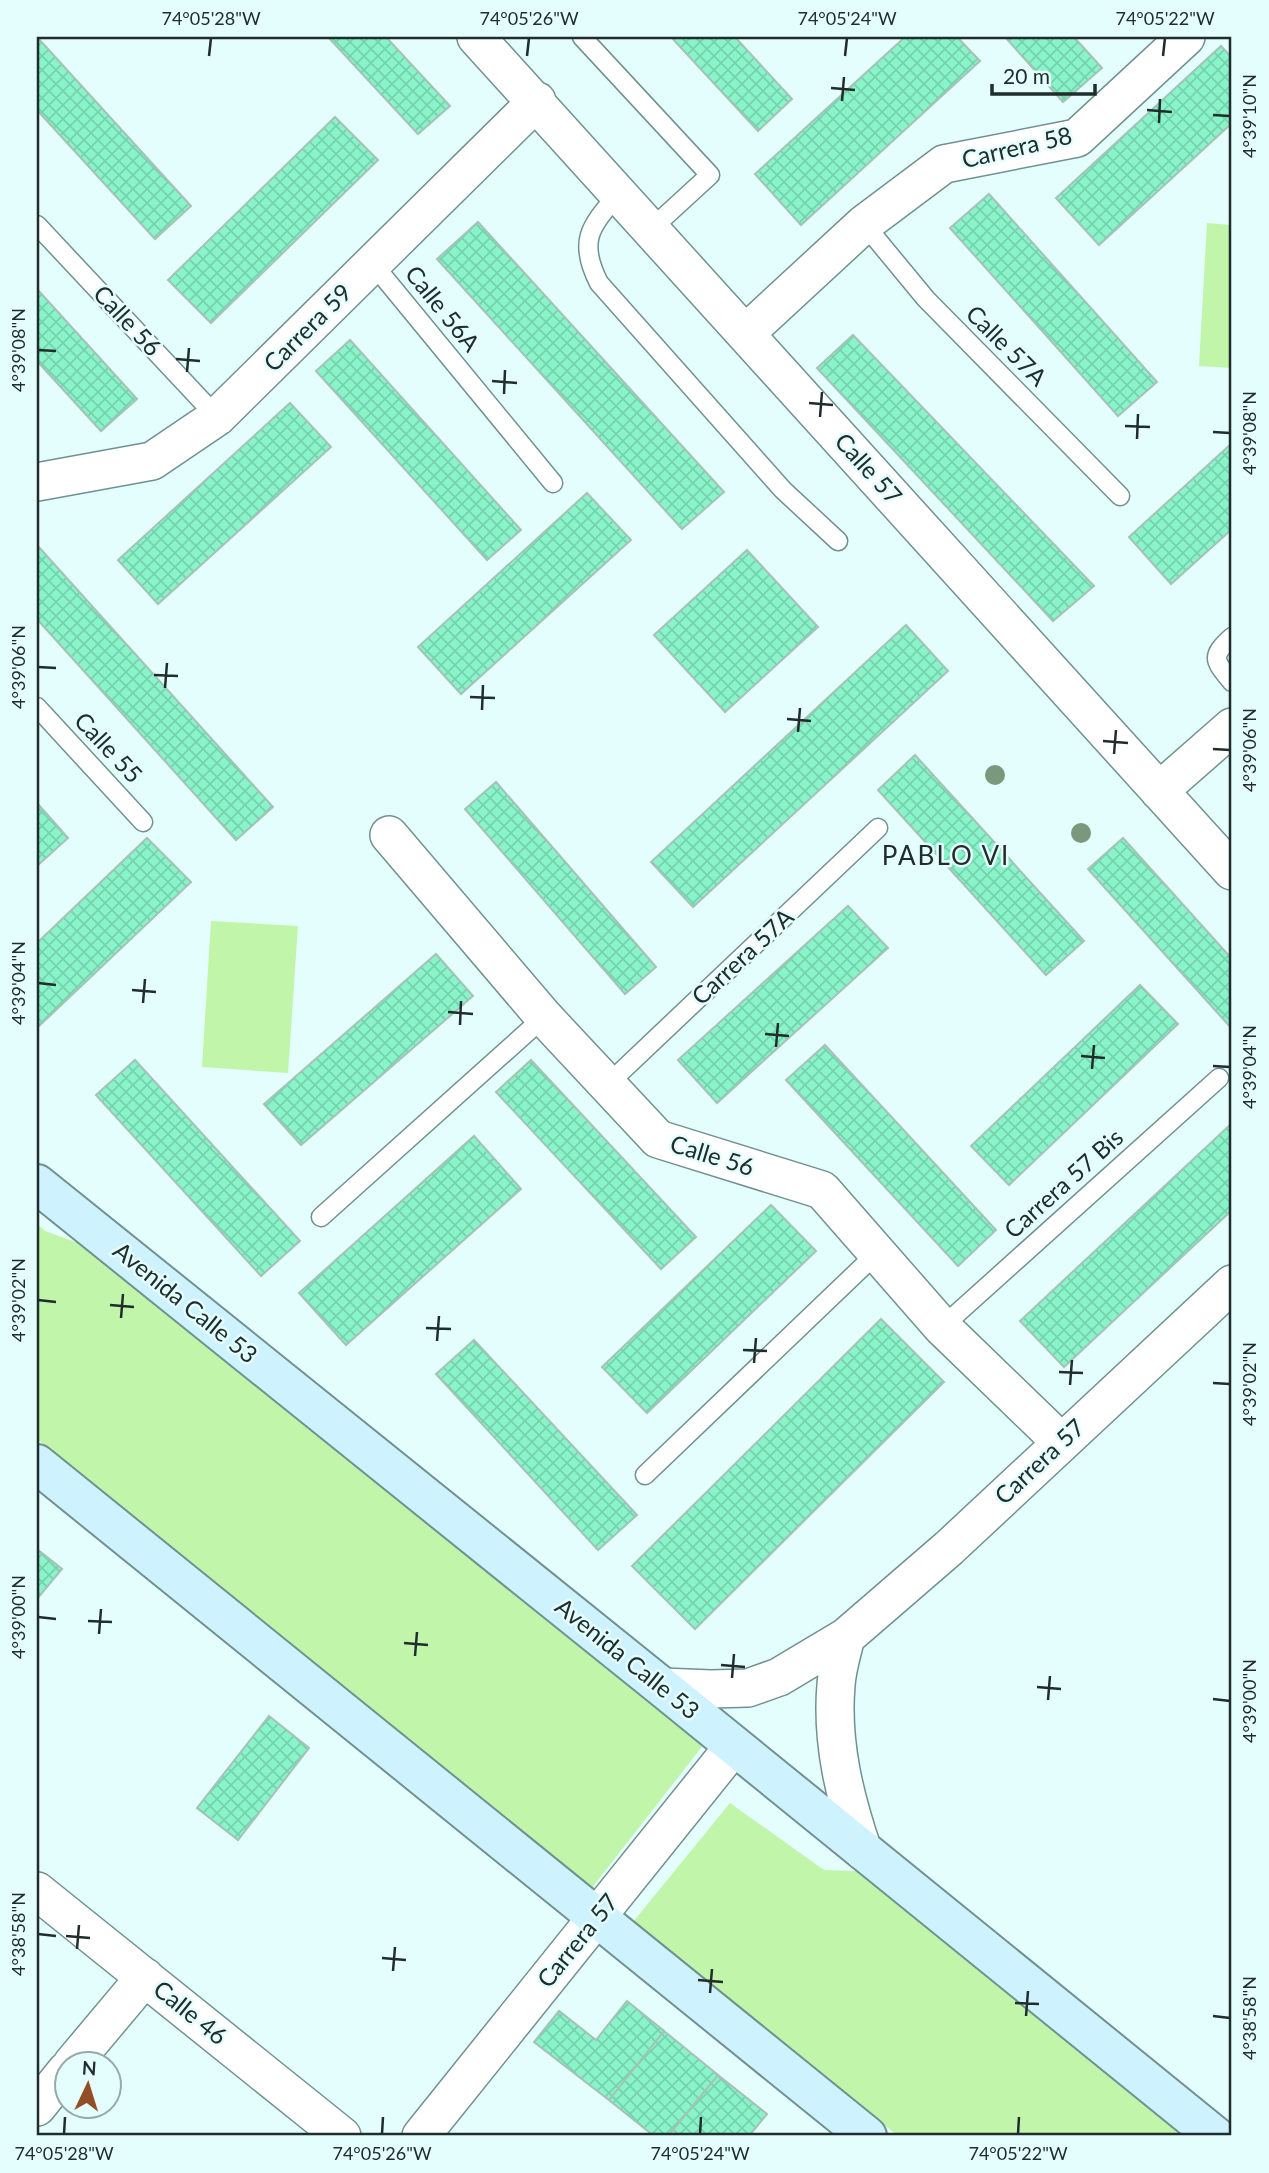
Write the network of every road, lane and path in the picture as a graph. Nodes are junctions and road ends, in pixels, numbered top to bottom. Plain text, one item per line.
1 (477, 37) edge
2 (582, 37) edge
3 (1174, 41) edge
4 (537, 101) junction
5 (619, 193) junction
6 (864, 224) junction
7 (37, 225) edge
8 (650, 230) junction
9 (373, 264) junction
10 (746, 333) junction
11 (217, 417) junction
12 (37, 482) edge
13 (553, 483) dead end
14 (1120, 496) dead end
15 (838, 541) dead end
16 (1232, 637) edge
17 (1232, 681) edge
18 (37, 707) edge
19 (1232, 727) edge
20 (1159, 791) junction
21 (143, 822) dead end
22 (878, 828) dead end
23 (389, 835) dead end
24 (1232, 870) edge
25 (544, 1017) junction
26 (1219, 1077) dead end
27 (607, 1085) junction
28 (37, 1184) edge
29 (321, 1217) dead end
30 (877, 1253) junction
31 (1232, 1284) edge
32 (942, 1327) junction
33 (1061, 1442) junction
34 (37, 1464) edge
35 (645, 1475) dead end
36 (846, 1637) junction
37 (662, 1687) junction
38 (734, 1746) junction
39 (863, 1851) junction
40 (37, 1891) edge
41 (597, 1918) junction
42 (145, 1977) junction
43 (84, 2050) edge
44 (52, 2088) edge
45 (37, 2107) edge
46 (342, 2136) edge
47 (421, 2136) edge
48 (867, 2136) edge
49 (1215, 2136) edge

1 - 4 street, Calle 57
2 - 8 lane
3 - 6 street, Carrera 58
4 - 5 street, Calle 57
4 - 9 street, Carrera 59
5 - 8 street, Calle 57
5 - 15 lane
6 - 10 street, Carrera 58
6 - 14 lane, Calle 57A
7 - 11 lane, Calle 56
8 - 10 street, Calle 57
9 - 11 street, Carrera 59
9 - 13 lane, Calle 56A
10 - 20 street, Calle 57
11 - 12 street, Carrera 59
16 - 17 lane
18 - 21 lane, Calle 55
19 - 20 street
20 - 24 street, Calle 57
22 - 27 lane, Carrera 57A
23 - 25 street, Calle 56
25 - 27 street, Calle 56
25 - 29 lane
26 - 32 lane, Carrera 57 Bis
27 - 30 street, Calle 56
28 - 37 main road, Avenida Calle 53
30 - 32 street, Calle 56
30 - 35 lane
31 - 33 street, Carrera 57
32 - 33 street, Calle 56
33 - 36 street, Carrera 57
34 - 41 main road
36 - 37 street, Carrera 57
36 - 39 street
37 - 38 main road, Avenida Calle 53
38 - 39 main road, Avenida Calle 53
38 - 41 street, Carrera 57
39 - 49 main road, Avenida Calle 53
40 - 42 street, Calle 46
41 - 47 street, Carrera 57
41 - 48 main road
42 - 43 street
42 - 46 street, Calle 46
44 - 45 street

